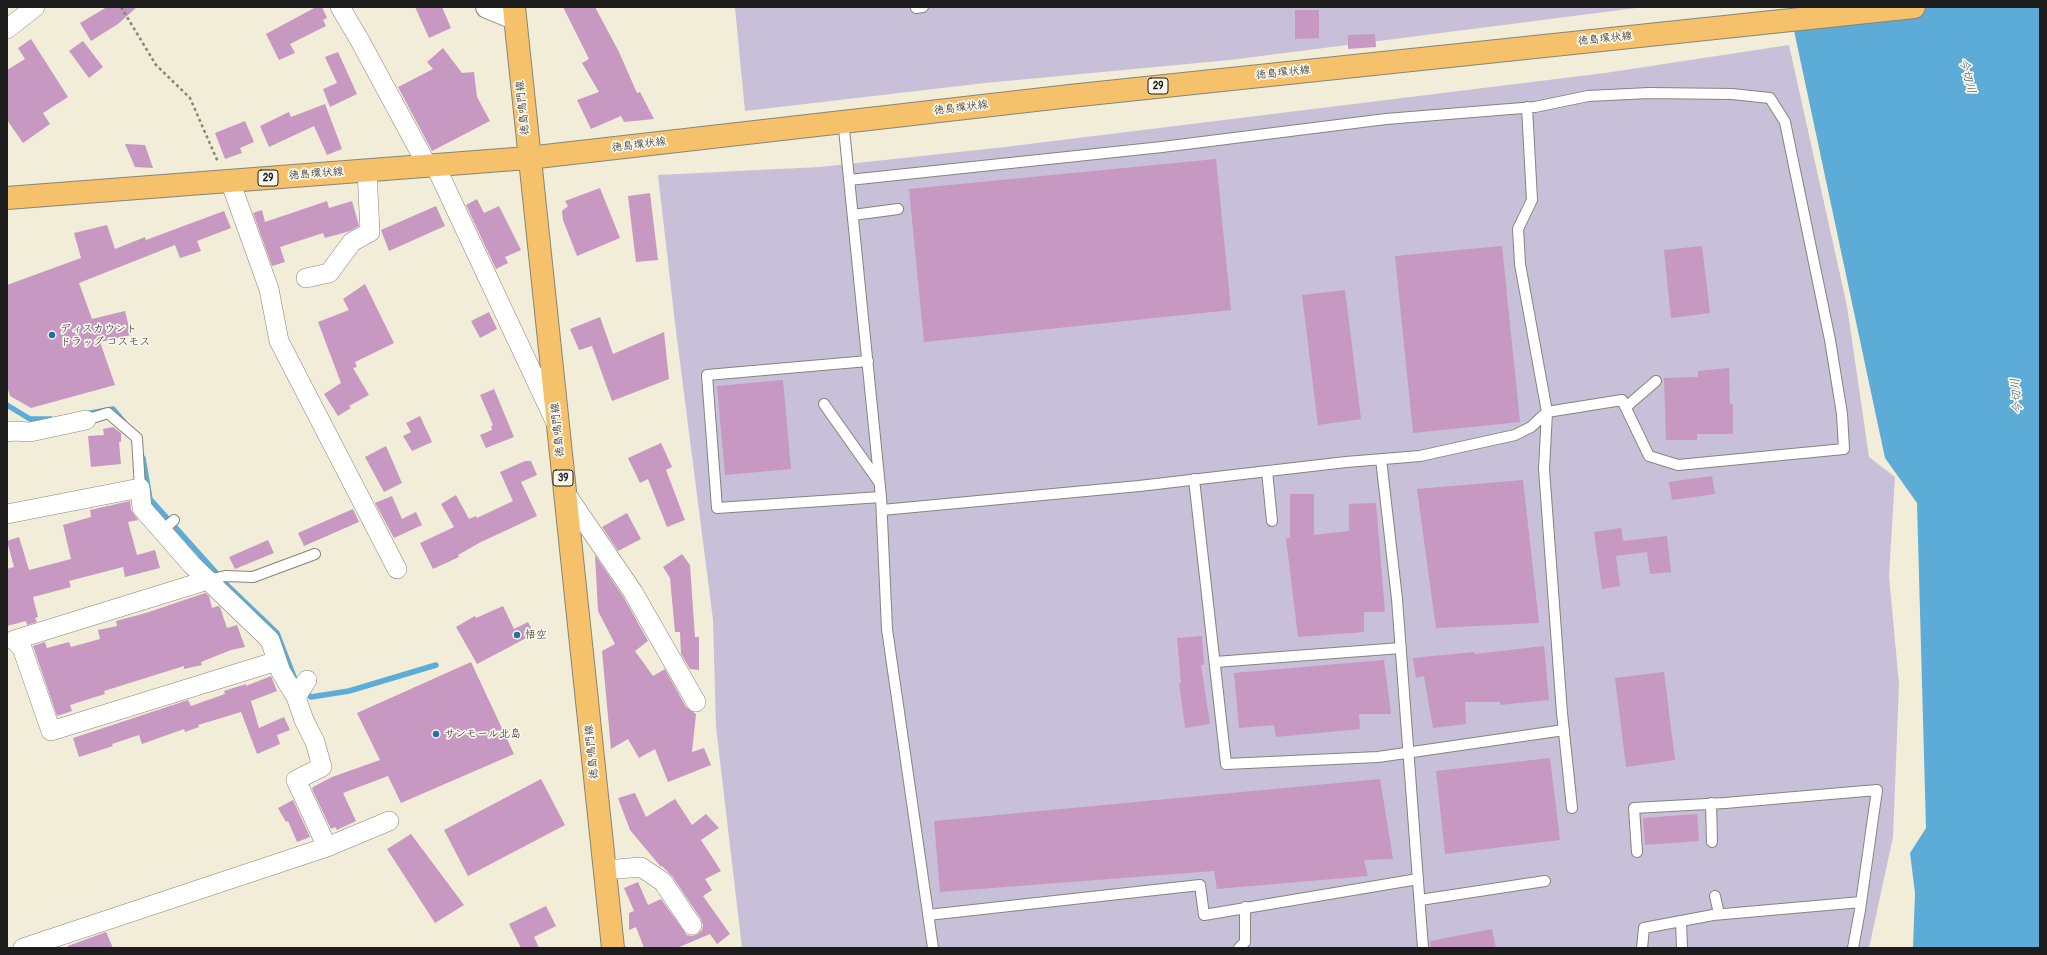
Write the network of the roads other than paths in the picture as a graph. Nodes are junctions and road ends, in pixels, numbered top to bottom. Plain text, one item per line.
1 (36, 7) edge
2 (340, 7) edge
3 (487, 7) edge
4 (1914, 7) edge
5 (514, 13) edge
6 (7, 29) edge
7 (1527, 107) junction
8 (844, 128) dead end
9 (528, 158) junction
10 (431, 165) junction
11 (367, 170) junction
12 (849, 180) junction
13 (228, 181) junction
14 (7, 198) edge
15 (898, 209) dead end
16 (853, 215) junction
17 (306, 278) dead end
18 (868, 361) junction
19 (1656, 381) dead end
20 (824, 404) dead end
21 (1626, 407) junction
22 (1547, 412) junction
23 (86, 420) joint
24 (557, 426) junction
25 (7, 432) edge
26 (1381, 459) junction
27 (1267, 471) junction
28 (1194, 479) junction
29 (880, 484) junction
30 (140, 488) junction
31 (564, 491) junction
32 (881, 497) junction
33 (882, 510) junction
34 (7, 514) edge
35 (1272, 521) dead end
36 (315, 554) dead end
37 (397, 569) dead end
38 (216, 578) junction
39 (10, 635) edge
40 (1401, 648) junction
41 (278, 661) junction
42 (1215, 662) junction
43 (307, 680) dead end
44 (296, 697) junction
45 (696, 702) dead end
46 (1564, 730) junction
47 (1409, 752) junction
48 (1711, 803) junction
49 (1572, 808) dead end
50 (389, 821) dead end
51 (1712, 842) dead end
52 (327, 847) junction
53 (1637, 852) dead end
54 (605, 870) junction
55 (1418, 879) junction
56 (1546, 881) dead end
57 (1716, 896) dead end
58 (1420, 900) junction
59 (1862, 902) junction
60 (1245, 907) junction
61 (1719, 914) junction
62 (928, 915) junction
63 (1681, 921) junction
64 (692, 925) dead end
65 (23, 948) edge
66 (613, 948) edge
67 (933, 948) edge
68 (1239, 948) edge
69 (1423, 948) edge
70 (1642, 948) edge
71 (1682, 948) edge
72 (1853, 948) edge

1 - 6 street
2 - 10 street
3 - 5 street
4 - 9 main road, 徳島環状線 / 29
5 - 9 main road, 徳島鳴門線 / 39
7 - 12 lane
7 - 21 lane
7 - 22 lane
8 - 12 lane
9 - 10 main road, 徳島環状線 / 29
9 - 24 main road, 徳島鳴門線 / 39
10 - 11 main road, 徳島環状線 / 29
10 - 24 street
11 - 13 main road, 徳島環状線 / 29
11 - 17 street
12 - 16 lane
13 - 14 main road, 徳島環状線 / 29
13 - 37 street
15 - 16 lane
16 - 18 lane
18 - 29 lane
18 - 32 lane
19 - 21 lane
20 - 29 lane
21 - 22 lane
22 - 26 lane
22 - 46 lane
23 - 25 street
23 - 30 lane
24 - 31 main road, 徳島鳴門線 / 39
26 - 27 lane
26 - 40 lane
27 - 28 lane
27 - 35 lane
28 - 33 lane
28 - 42 lane
29 - 32 lane
30 - 34 street
30 - 38 street
31 - 45 street
31 - 54 main road, 徳島鳴門線 / 39
32 - 33 lane
33 - 62 lane
36 - 38 lane
38 - 39 street
38 - 41 street
39 - 41 street
40 - 42 lane
40 - 47 lane
41 - 44 street
42 - 47 lane
43 - 44 street
44 - 52 street
46 - 47 lane
46 - 49 lane
47 - 55 lane
48 - 51 lane
48 - 53 lane
48 - 59 lane
50 - 52 street
52 - 65 street
54 - 64 street
54 - 66 main road, 徳島鳴門線 / 39
55 - 58 lane
55 - 60 lane
56 - 58 lane
57 - 61 lane
58 - 69 lane
59 - 61 lane
59 - 72 lane
60 - 62 lane
60 - 68 lane
61 - 63 lane
62 - 67 lane
63 - 70 lane
63 - 71 lane

